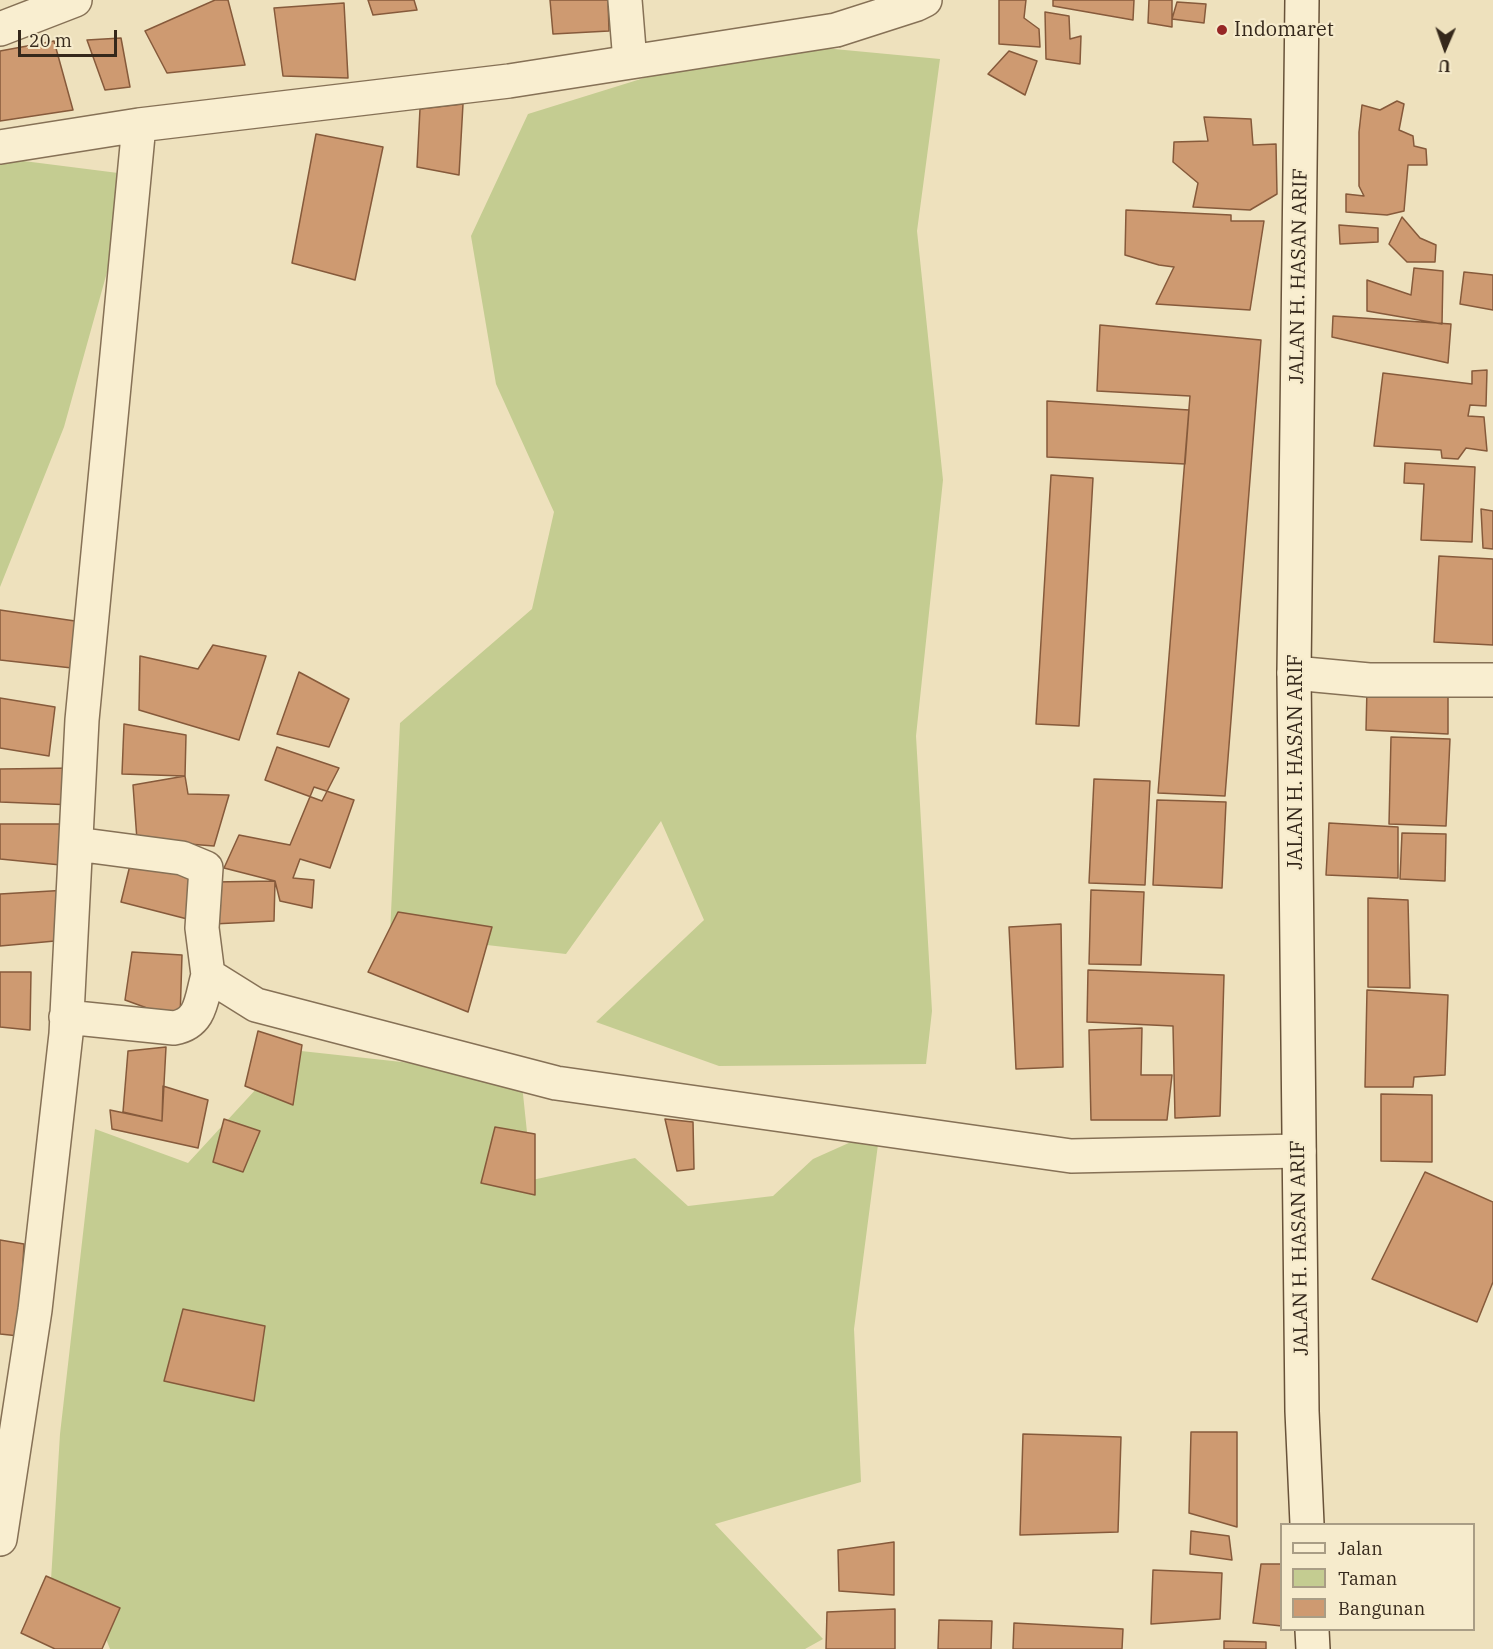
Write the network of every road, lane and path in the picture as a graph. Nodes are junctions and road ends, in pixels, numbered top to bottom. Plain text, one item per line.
1 (75, 0) edge
2 (625, 0) edge
3 (925, 0) edge
4 (1302, 0) edge
5 (0, 29) edge
6 (630, 62) junction
7 (139, 125) junction
8 (0, 147) edge
9 (1294, 673) junction
10 (1493, 680) edge
11 (76, 844) junction
12 (208, 975) junction
13 (66, 1017) junction
14 (1299, 1150) junction
15 (1307, 1523) edge
16 (0, 1539) edge
17 (1312, 1631) edge
18 (1313, 1649) edge

1 - 5 street
2 - 6 street
3 - 6 street
4 - 9 street, JALAN H. HASAN ARIF
6 - 7 street
7 - 8 street
7 - 11 street
9 - 10 street
9 - 14 street, JALAN H. HASAN ARIF
11 - 12 street
11 - 13 street
12 - 13 street
12 - 14 street
13 - 16 street
14 - 15 street, JALAN H. HASAN ARIF
17 - 18 street

